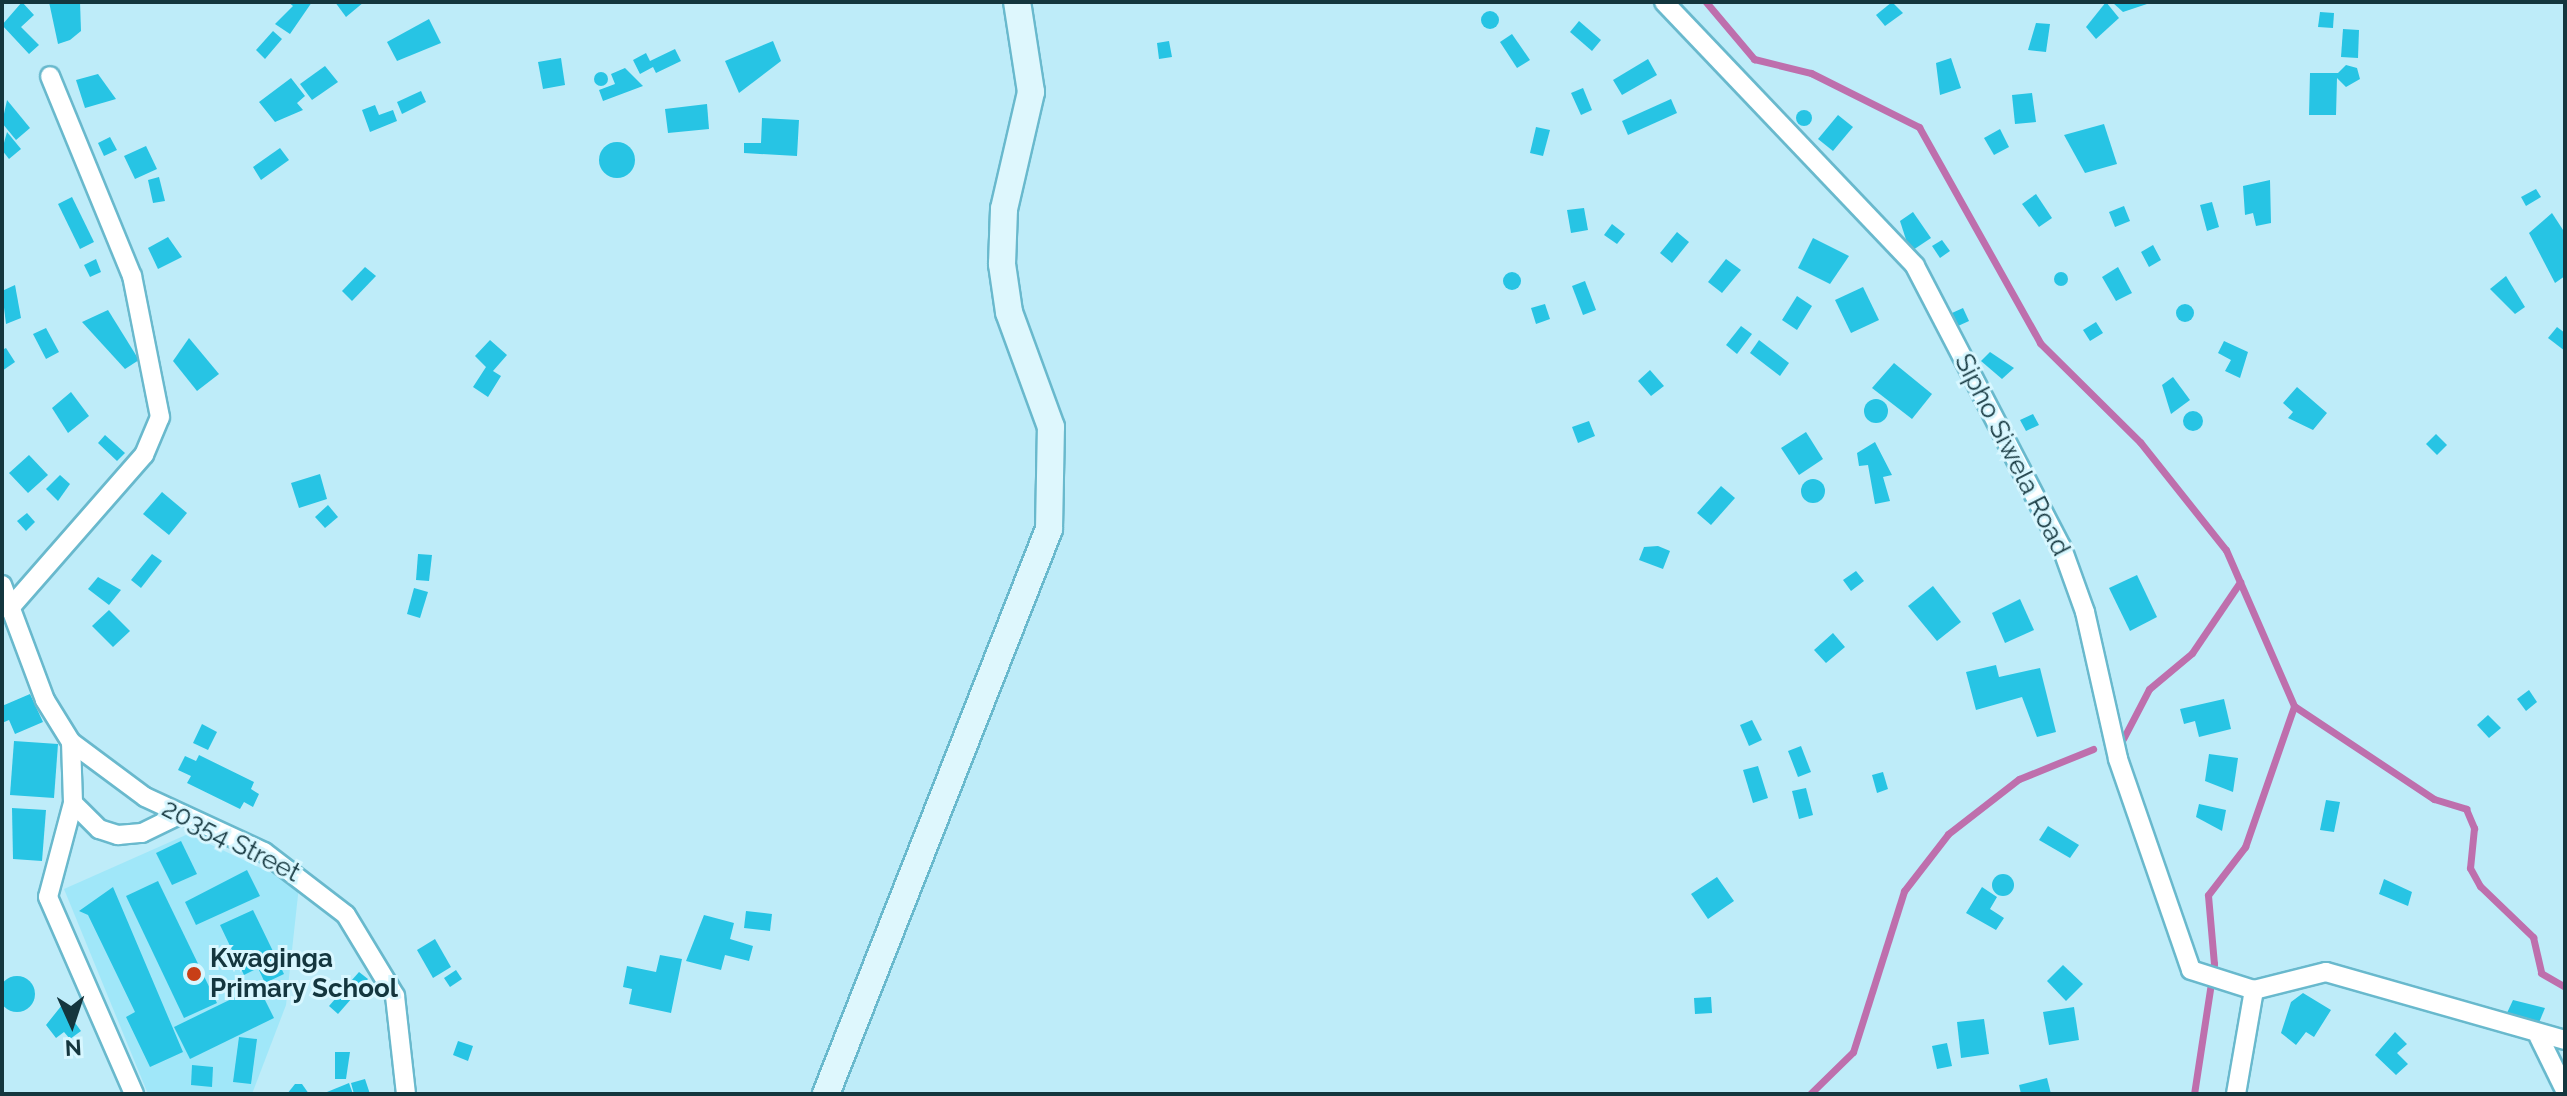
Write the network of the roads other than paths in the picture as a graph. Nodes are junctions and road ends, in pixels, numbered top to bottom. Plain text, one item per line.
1 (1017, 2) edge
2 (1664, 2) edge
3 (50, 76) dead end
4 (2, 585) edge
5 (9, 609) junction
6 (71, 742) junction
7 (73, 803) junction
8 (181, 814) junction
9 (2254, 990) junction
10 (2539, 1037) junction
11 (2565, 1040) edge
12 (2565, 1090) edge
13 (134, 1094) edge
14 (406, 1094) edge
15 (826, 1094) edge
16 (2236, 1094) edge

1 - 15 street
2 - 9 street, Sipho Siwela Road
3 - 5 street
4 - 5 street
5 - 6 street
6 - 7 street
6 - 8 street, 20354 Street
7 - 8 street
7 - 13 street
8 - 14 street, 20354 Street
9 - 10 street
9 - 16 street
10 - 11 street
10 - 12 street

